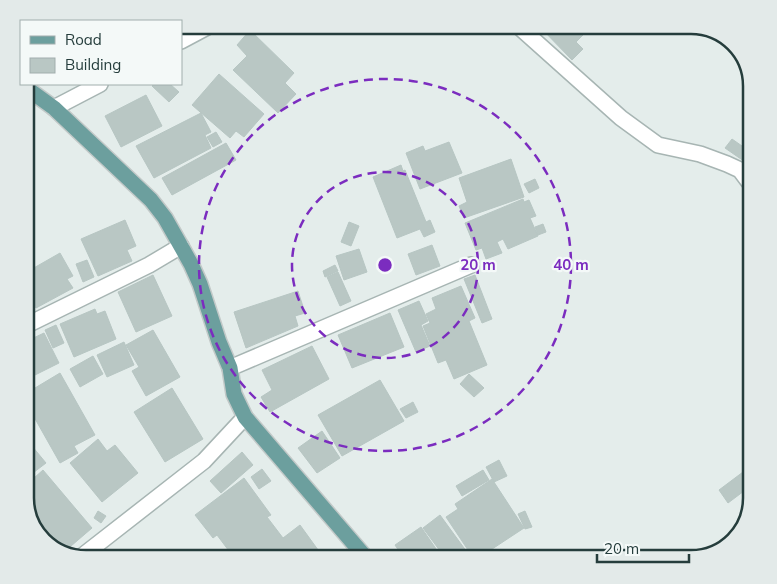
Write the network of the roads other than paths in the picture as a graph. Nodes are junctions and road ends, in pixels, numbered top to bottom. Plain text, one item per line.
1 (194, 34) edge
2 (527, 34) edge
3 (182, 40) edge
4 (98, 85) edge
5 (34, 94) edge
6 (54, 108) junction
7 (743, 174) edge
8 (181, 246) junction
9 (471, 265) dead end
10 (34, 322) edge
11 (230, 368) junction
12 (245, 416) junction
13 (91, 550) edge
14 (359, 550) edge

1 - 3 street
2 - 7 street
4 - 6 street
5 - 6 main road
6 - 8 main road
8 - 10 street
8 - 11 main road
9 - 11 street
11 - 12 main road
12 - 13 street
12 - 14 main road

